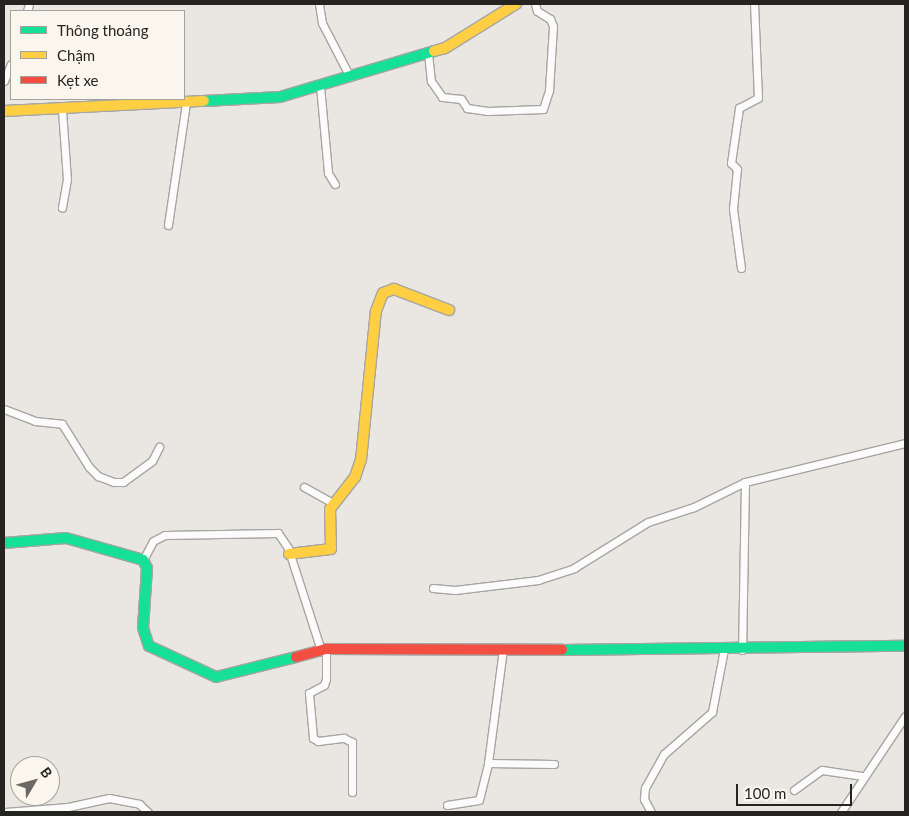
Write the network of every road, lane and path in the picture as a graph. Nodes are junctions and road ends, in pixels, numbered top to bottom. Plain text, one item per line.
1 (319, 4) edge
2 (516, 4) edge
3 (535, 4) edge
4 (754, 4) edge
5 (428, 53) junction
6 (10, 66) edge
7 (350, 77) junction
8 (4, 81) edge
9 (320, 86) junction
10 (186, 102) junction
11 (62, 110) junction
12 (4, 111) edge
13 (335, 184) dead end
14 (62, 208) dead end
15 (168, 225) dead end
16 (741, 268) dead end
17 (449, 310) dead end
18 (4, 409) edge
19 (905, 444) edge
20 (158, 447) dead end
21 (745, 482) junction
22 (304, 487) dead end
23 (333, 503) junction
24 (4, 543) edge
25 (289, 554) junction
26 (143, 560) junction
27 (432, 588) dead end
28 (905, 646) edge
29 (503, 649) junction
30 (724, 649) junction
31 (323, 650) junction
32 (742, 650) junction
33 (905, 716) edge
34 (488, 763) junction
35 (554, 764) dead end
36 (862, 776) junction
37 (794, 790) dead end
38 (352, 792) dead end
39 (447, 805) dead end
40 (5, 812) edge
41 (148, 812) edge
42 (651, 812) edge
43 (841, 812) edge

1 - 7 street
2 - 5 street
3 - 5 street
4 - 16 street
5 - 7 street
6 - 8 street
7 - 9 street
9 - 10 street
9 - 13 street
10 - 11 street
10 - 15 street
11 - 12 street
11 - 14 street
17 - 23 street
18 - 20 street
19 - 21 street
21 - 27 street
21 - 32 street
22 - 23 street
23 - 25 street
24 - 26 street
25 - 26 street
25 - 31 street
26 - 31 street
28 - 32 street
29 - 30 street
29 - 31 street
29 - 34 street
30 - 32 street
30 - 42 street
31 - 38 street
33 - 36 street
34 - 35 street
34 - 39 street
36 - 37 street
36 - 43 street
40 - 41 street

